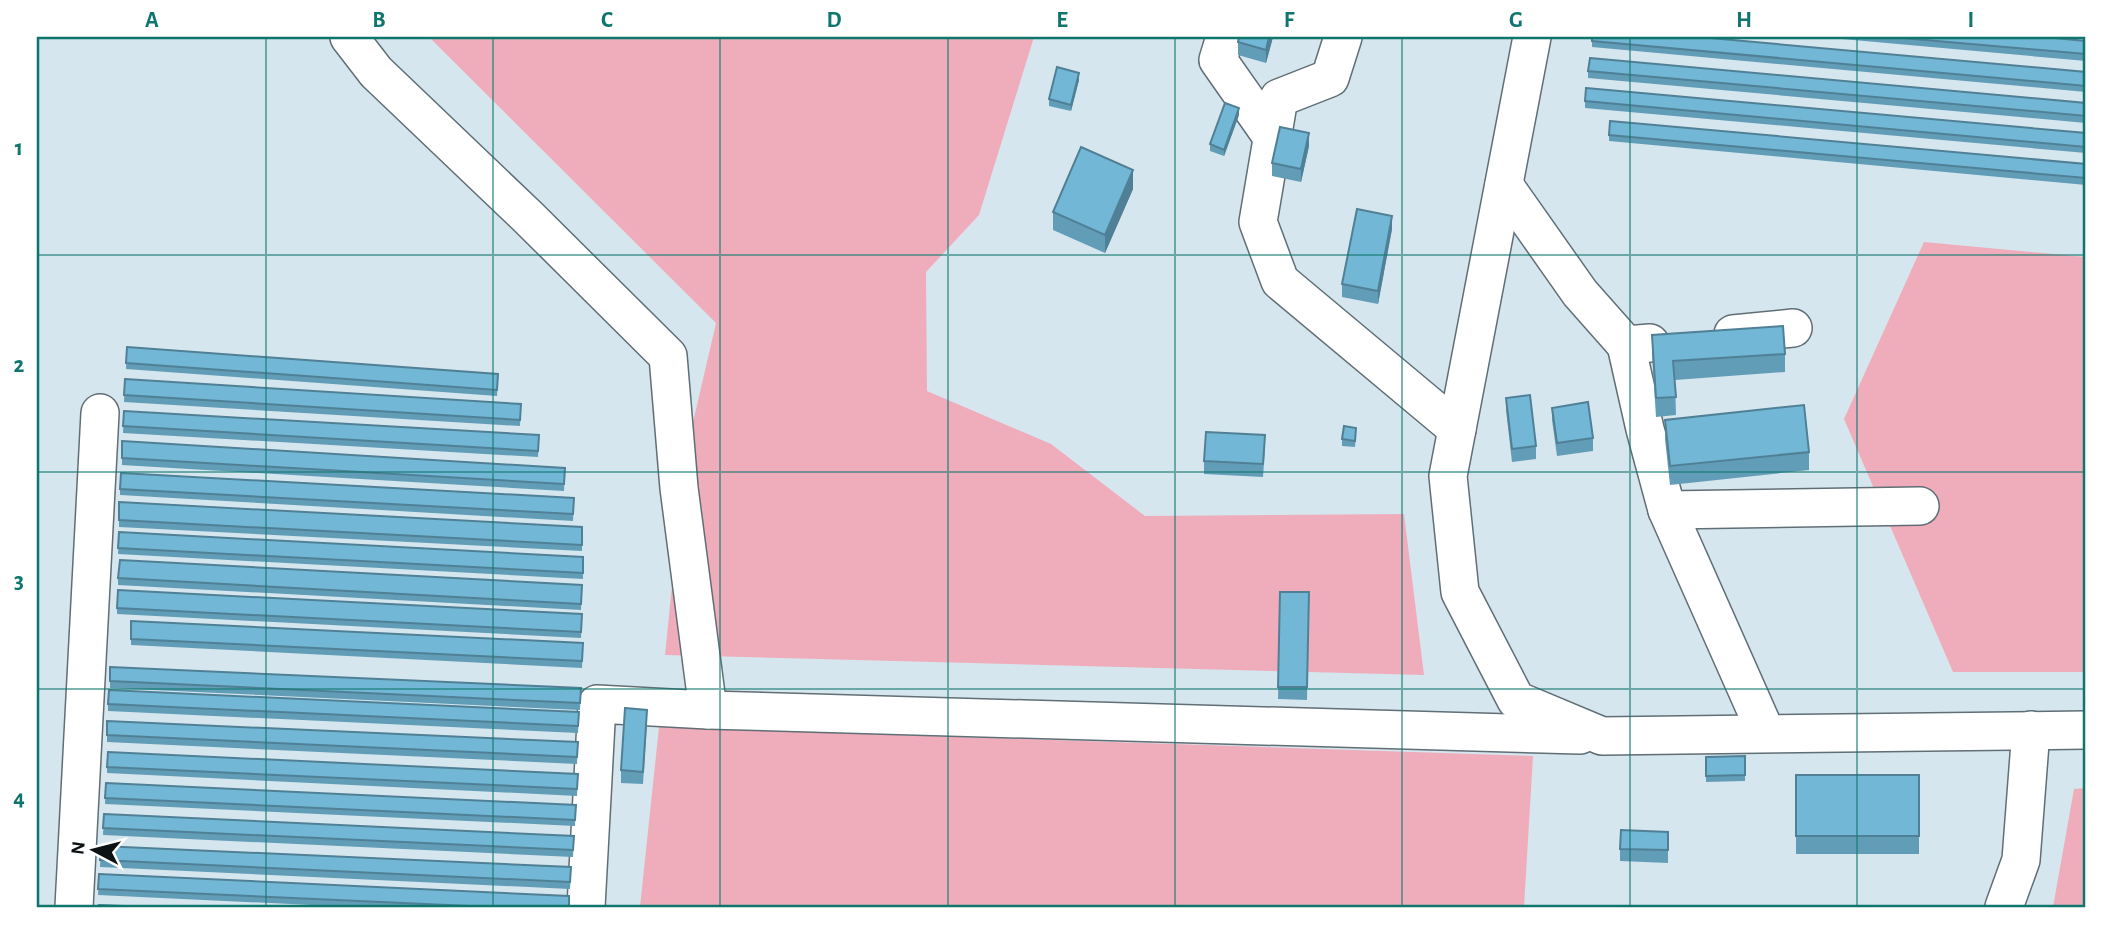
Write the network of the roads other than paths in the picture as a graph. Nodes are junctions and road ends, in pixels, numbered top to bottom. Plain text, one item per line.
1 (349, 37) edge
2 (1225, 37) edge
3 (1343, 37) edge
4 (1532, 37) edge
5 (1272, 137) junction
6 (1504, 185) junction
7 (1793, 328) dead end
8 (1626, 345) junction
9 (100, 413) dead end
10 (1457, 429) junction
11 (1920, 506) dead end
12 (1667, 510) junction
13 (708, 710) junction
14 (2031, 730) junction
15 (2086, 730) edge
16 (1766, 733) junction
17 (1602, 736) junction
18 (74, 907) edge
19 (586, 907) edge
20 (2004, 907) edge

1 - 13 street
2 - 5 street
3 - 5 street
4 - 6 street
5 - 10 street
6 - 8 street
6 - 10 street
7 - 8 street
8 - 12 street
9 - 18 street
10 - 17 street
11 - 12 street
12 - 16 street
13 - 17 street
13 - 19 street
14 - 15 street
14 - 16 street
14 - 20 street
16 - 17 street

